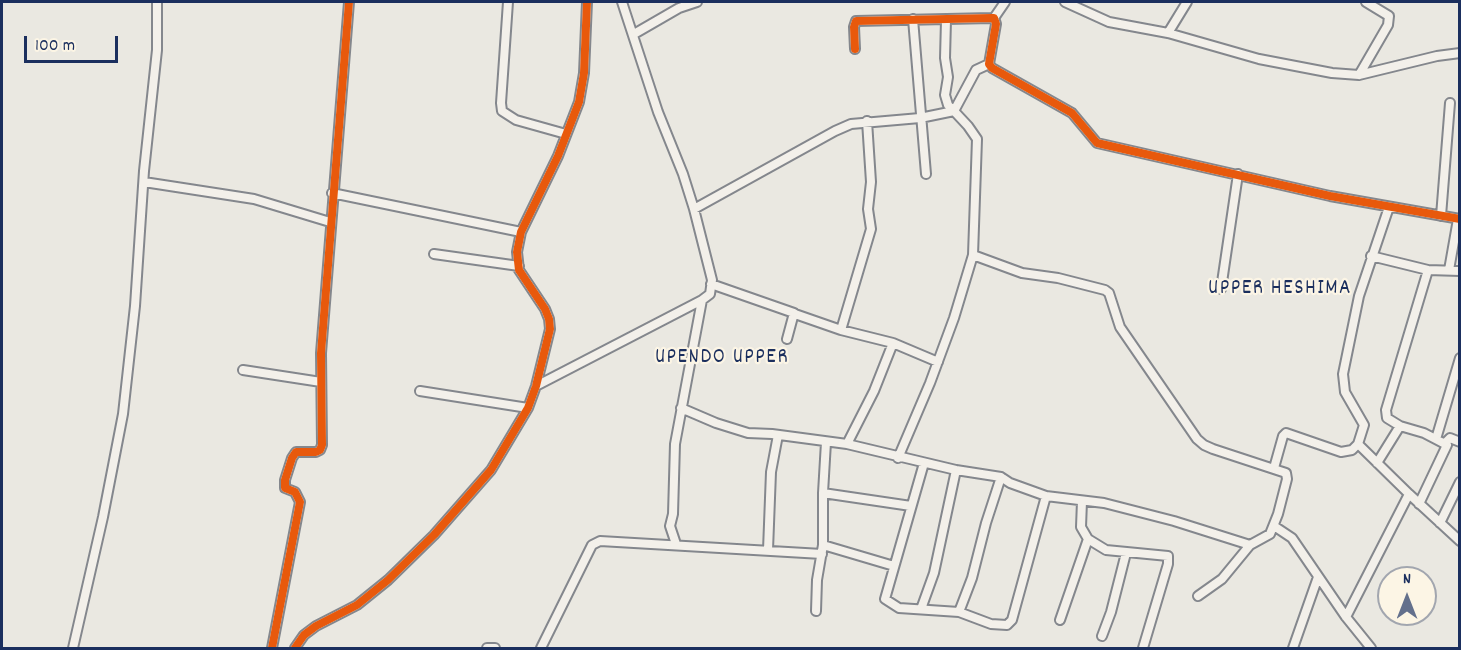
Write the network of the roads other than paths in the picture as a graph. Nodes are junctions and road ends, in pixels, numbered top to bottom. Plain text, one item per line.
1 (157, 2) edge
2 (349, 2) edge
3 (508, 2) edge
4 (588, 2) edge
5 (622, 2) edge
6 (697, 2) edge
7 (1005, 2) edge
8 (1065, 2) edge
9 (1187, 2) edge
10 (1366, 2) edge
11 (994, 18) junction
12 (913, 19) junction
13 (946, 20) junction
14 (1168, 33) junction
15 (634, 34) junction
16 (855, 49) dead end
17 (1460, 53) edge
18 (989, 64) junction
19 (1359, 75) junction
20 (1450, 103) dead end
21 (954, 111) junction
22 (920, 118) junction
23 (867, 122) junction
24 (567, 134) junction
25 (926, 174) dead end
26 (1238, 174) junction
27 (144, 182) junction
28 (332, 193) junction
29 (1389, 207) junction
30 (694, 209) junction
31 (1442, 216) junction
32 (1459, 219) edge
33 (330, 222) junction
34 (521, 232) junction
35 (434, 254) dead end
36 (973, 255) junction
37 (1371, 256) junction
38 (519, 267) junction
39 (1428, 270) junction
40 (1449, 270) junction
41 (1460, 271) edge
42 (711, 284) junction
43 (1221, 289) dead end
44 (702, 300) junction
45 (795, 314) junction
46 (841, 330) junction
47 (787, 339) dead end
48 (893, 344) junction
49 (1460, 358) edge
50 (938, 362) junction
51 (243, 370) dead end
52 (321, 382) junction
53 (536, 386) junction
54 (420, 391) dead end
55 (528, 408) junction
56 (681, 408) junction
57 (1400, 426) junction
58 (778, 435) junction
59 (1436, 439) junction
60 (826, 442) junction
61 (1460, 442) edge
62 (1445, 443) junction
63 (847, 444) junction
64 (1358, 444) junction
65 (898, 458) junction
66 (924, 463) junction
67 (1377, 463) junction
68 (1274, 468) junction
69 (956, 470) junction
70 (1001, 477) junction
71 (1460, 482) edge
72 (823, 493) junction
73 (1409, 494) junction
74 (1046, 496) junction
75 (1082, 501) junction
76 (1419, 504) junction
77 (911, 506) junction
78 (1440, 523) junction
79 (1274, 526) junction
80 (1088, 539) junction
81 (1460, 541) edge
82 (676, 544) junction
83 (1250, 545) junction
84 (823, 549) junction
85 (768, 550) junction
86 (1126, 553) junction
87 (894, 566) junction
88 (1318, 576) junction
89 (1198, 596) dead end
90 (921, 609) junction
91 (816, 610) dead end
92 (959, 612) junction
93 (1346, 617) junction
94 (1060, 620) dead end
95 (1102, 636) dead end
96 (73, 648) edge
97 (272, 648) edge
98 (295, 648) edge
99 (487, 648) edge
100 (495, 648) edge
101 (542, 648) edge
102 (1143, 648) edge
103 (1293, 648) edge
104 (1371, 648) edge

1 - 27 street
2 - 28 street
3 - 24 street
4 - 24 street
5 - 15 street
6 - 15 street
7 - 11 street
8 - 14 street
9 - 14 street
10 - 19 street
11 - 13 street
11 - 18 street
12 - 13 street
12 - 16 street
12 - 22 street
13 - 21 street
14 - 19 street
15 - 30 street
17 - 19 street
18 - 21 street
18 - 26 street
20 - 31 street
21 - 22 street
21 - 36 street
22 - 23 street
22 - 25 street
23 - 30 street
23 - 46 street
24 - 34 street
26 - 29 street
26 - 43 street
27 - 33 street
27 - 96 street
28 - 33 street
28 - 34 street
29 - 31 street
29 - 37 street
30 - 42 street
31 - 32 street
32 - 40 street
33 - 52 street
34 - 38 street
35 - 38 street
36 - 50 street
36 - 68 street
37 - 39 street
37 - 64 street
38 - 53 street
39 - 40 street
39 - 57 street
40 - 41 street
42 - 44 street
42 - 45 street
44 - 53 street
44 - 56 street
45 - 46 street
45 - 47 street
46 - 48 street
48 - 50 street
48 - 63 street
49 - 59 street
50 - 65 street
51 - 52 street
52 - 97 street
53 - 55 street
54 - 55 street
55 - 98 street
56 - 58 street
56 - 82 street
57 - 59 street
57 - 67 street
58 - 60 street
58 - 85 street
59 - 62 street
60 - 63 street
60 - 72 street
61 - 62 street
62 - 76 street
63 - 65 street
64 - 67 street
64 - 68 street
65 - 66 street
66 - 69 street
66 - 77 street
67 - 73 street
68 - 79 street
69 - 70 street
69 - 90 street
70 - 74 street
70 - 92 street
71 - 78 street
72 - 77 street
72 - 84 street
73 - 76 street
73 - 93 street
74 - 75 street
74 - 92 street
75 - 80 street
75 - 83 street
76 - 78 street
77 - 87 street
78 - 81 street
79 - 83 street
79 - 88 street
80 - 86 street
80 - 94 street
82 - 85 street
82 - 101 street
83 - 89 street
84 - 85 street
84 - 87 street
84 - 91 street
86 - 95 street
86 - 102 street
87 - 90 street
88 - 93 street
88 - 103 street
90 - 92 street
93 - 104 street
99 - 100 street

